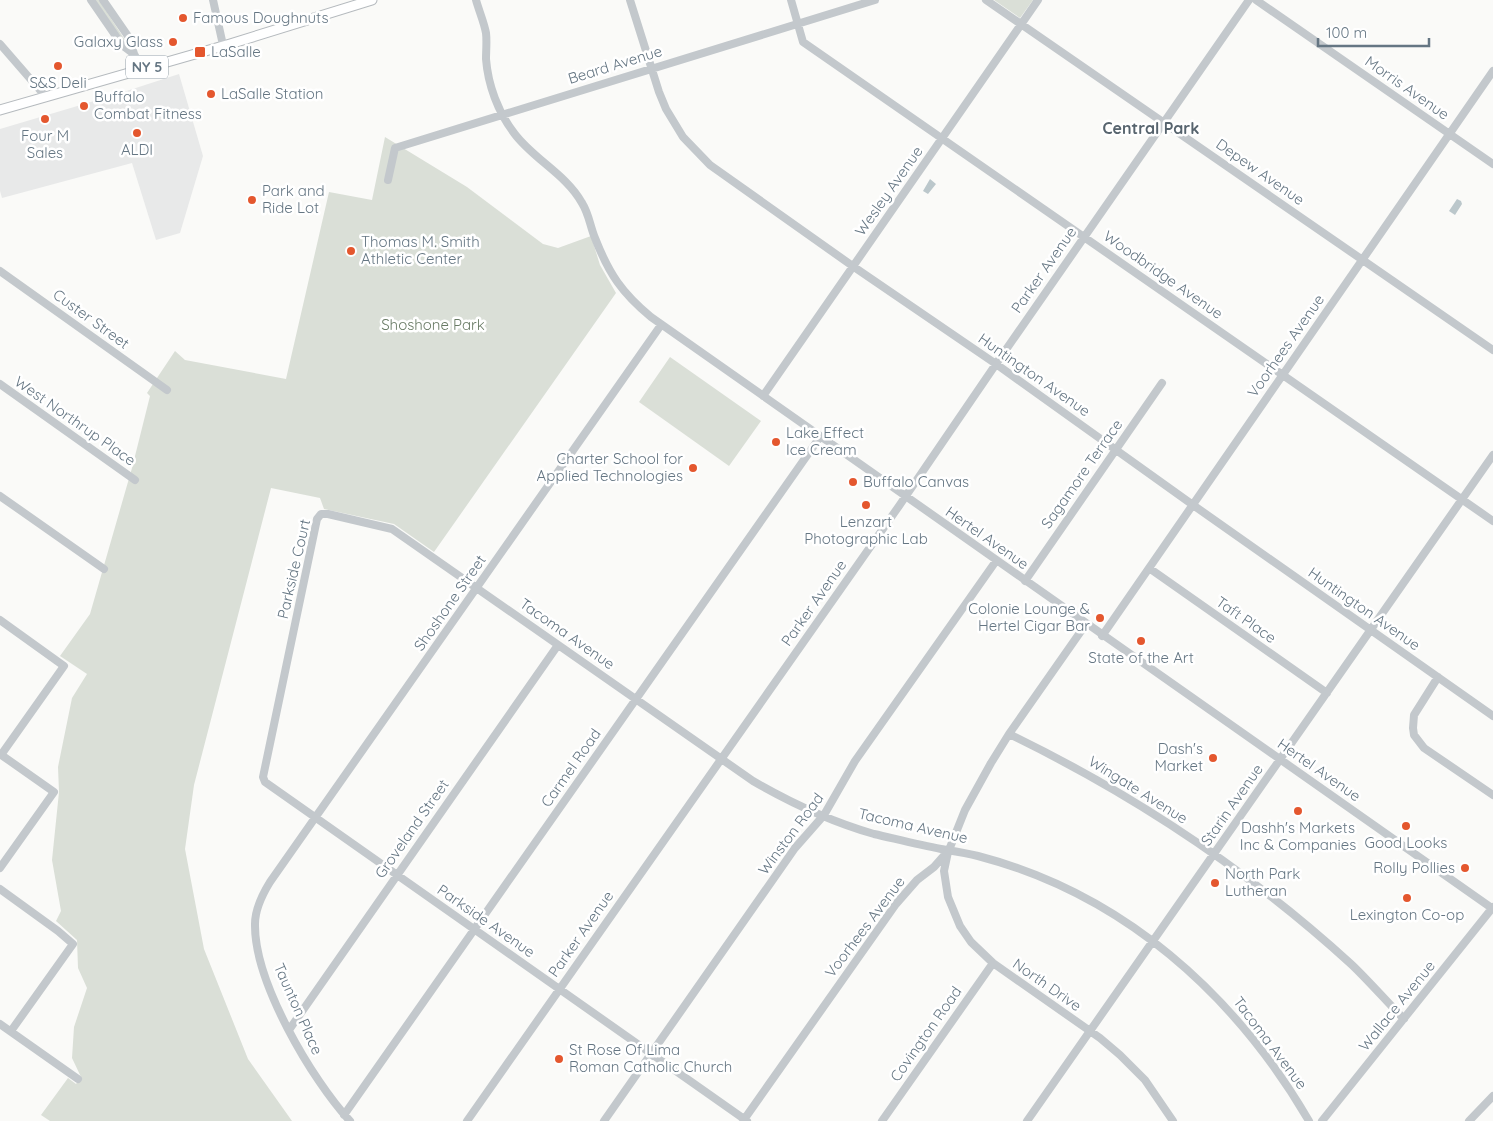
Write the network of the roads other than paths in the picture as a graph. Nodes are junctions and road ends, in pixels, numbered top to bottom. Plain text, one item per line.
1 (91, 0) edge
2 (104, 0) edge
3 (213, 0) edge
4 (372, 0) edge
5 (476, 0) edge
6 (630, 0) edge
7 (791, 0) edge
8 (875, 0) edge
9 (986, 0) edge
10 (1038, 0) edge
11 (1249, 0) edge
12 (1256, 0) edge
13 (798, 23) junction
14 (1021, 24) junction
15 (0, 44) edge
16 (223, 46) junction
17 (134, 54) junction
18 (651, 68) junction
19 (142, 69) junction
20 (1493, 71) edge
21 (46, 97) junction
22 (0, 110) edge
23 (502, 114) junction
24 (1164, 122) junction
25 (1450, 134) junction
26 (942, 138) junction
27 (1493, 164) edge
28 (388, 180) dead end
29 (1084, 237) junction
30 (1362, 260) junction
31 (854, 266) junction
32 (0, 271) edge
33 (662, 325) junction
34 (1493, 350) edge
35 (996, 364) junction
36 (1283, 375) junction
37 (1162, 383) dead end
38 (0, 384) edge
39 (167, 390) dead end
40 (763, 396) junction
41 (820, 437) junction
42 (1116, 450) junction
43 (1493, 455) edge
44 (135, 480) dead end
45 (0, 496) edge
46 (905, 496) junction
47 (1462, 500) junction
48 (1193, 505) junction
49 (1493, 521) edge
50 (996, 561) junction
51 (1149, 568) junction
52 (104, 569) dead end
53 (1025, 581) junction
54 (477, 588) junction
55 (0, 620) edge
56 (1086, 624) junction
57 (1371, 630) junction
58 (1102, 636) junction
59 (558, 645) junction
60 (1438, 677) junction
61 (1327, 693) junction
62 (636, 699) junction
63 (1493, 716) edge
64 (1009, 734) junction
65 (0, 755) edge
66 (721, 758) junction
67 (1280, 760) junction
68 (264, 774) joint
69 (1493, 795) edge
70 (824, 815) junction
71 (315, 818) junction
72 (949, 850) junction
73 (1214, 855) junction
74 (0, 868) edge
75 (397, 875) junction
76 (0, 889) edge
77 (262, 897) joint
78 (1493, 908) edge
79 (474, 930) junction
80 (1154, 941) junction
81 (993, 963) junction
82 (560, 989) junction
83 (1404, 1019) junction
84 (0, 1024) edge
85 (289, 1030) junction
86 (11, 1031) junction
87 (1089, 1031) junction
88 (651, 1054) junction
89 (78, 1079) dead end
90 (1493, 1096) edge
91 (347, 1118) edge
92 (745, 1120) edge
93 (467, 1121) edge
94 (604, 1121) edge
95 (882, 1121) edge
96 (1027, 1121) edge
97 (1173, 1121) edge
98 (1308, 1121) edge
99 (1322, 1121) edge
100 (1469, 1121) edge

1 - 17 street
2 - 17 street
3 - 16 street
4 - 16 main road, NY 5
5 - 23 street, Hertel Avenue
6 - 18 street, Huntington Avenue
7 - 13 street, Woodbridge Avenue
8 - 13 street, Beard Avenue
9 - 14 street, Depew Avenue
10 - 14 street, Wesley Avenue
11 - 24 street, Parker Avenue
12 - 25 street, Morris Avenue
13 - 18 street, Beard Avenue
13 - 26 street, Woodbridge Avenue
14 - 24 street, Depew Avenue
14 - 26 street, Wesley Avenue
15 - 21 street
16 - 19 main road, NY 5
17 - 19 street
18 - 23 street, Beard Avenue
18 - 31 street, Huntington Avenue
19 - 21 main road, NY 5
20 - 25 street, Voorhees Avenue
21 - 22 main road, NY 5
23 - 28 street, Beard Avenue
23 - 33 street, Hertel Avenue
24 - 29 street, Parker Avenue
24 - 30 street, Depew Avenue
25 - 27 street, Morris Avenue
25 - 30 street, Voorhees Avenue
26 - 29 street, Woodbridge Avenue
26 - 31 street, Wesley Avenue
29 - 35 street, Parker Avenue
29 - 36 street, Woodbridge Avenue
30 - 34 street, Depew Avenue
30 - 36 street, Voorhees Avenue
31 - 35 street, Huntington Avenue
31 - 40 street, Wesley Avenue
32 - 39 street, Custer Street
33 - 40 street, Hertel Avenue
33 - 54 street, Shoshone Street
35 - 42 street, Huntington Avenue
35 - 46 street, Parker Avenue
36 - 47 street, Woodbridge Avenue
36 - 48 street, Voorhees Avenue
37 - 42 street, Sagamore Terrace
38 - 44 street, West Northrup Place
40 - 41 street, Hertel Avenue
41 - 46 street, Hertel Avenue
41 - 62 street, Carmel Road
42 - 48 street, Huntington Avenue
42 - 53 street, Sagamore Terrace
43 - 47 street, Starin Avenue
45 - 52 street
46 - 50 street, Hertel Avenue
46 - 66 street, Parker Avenue
47 - 49 street, Woodbridge Avenue
47 - 57 street, Starin Avenue
48 - 51 street, Voorhees Avenue
48 - 57 street, Huntington Avenue
50 - 53 street, Hertel Avenue
50 - 70 street, Winston Road
51 - 58 street, Voorhees Avenue
51 - 61 street, Taft Place
53 - 56 street, Hertel Avenue
54 - 59 street, Tacoma Avenue
54 - 68 street, Parkside Court
54 - 71 street, Shoshone Street
55 - 65 street
56 - 58 street, Hertel Avenue
56 - 64 street, Voorhees Avenue
57 - 60 street, Huntington Avenue
57 - 61 street, Starin Avenue
58 - 67 street, Hertel Avenue
59 - 62 street, Tacoma Avenue
59 - 75 street, Groveland Street
60 - 63 street, Huntington Avenue
60 - 69 street
61 - 67 street, Starin Avenue
62 - 66 street, Tacoma Avenue
62 - 79 street, Carmel Road
64 - 72 street, Voorhees Avenue
64 - 73 street, Wingate Avenue
65 - 74 street
66 - 70 street, Tacoma Avenue
66 - 82 street, Parker Avenue
67 - 73 street, Starin Avenue
67 - 78 street, Hertel Avenue
68 - 71 street, Parkside Avenue
70 - 72 street, Tacoma Avenue
70 - 88 street, Winston Road
71 - 75 street, Parkside Avenue
71 - 77 street, Shoshone Street
72 - 80 street, Tacoma Avenue
72 - 81 street, North Drive
72 - 92 street, Voorhees Avenue
73 - 80 street, Starin Avenue
73 - 83 street, Wingate Avenue
75 - 79 street, Parkside Avenue
75 - 85 street, Groveland Street
76 - 86 street
77 - 85 street, Taunton Place
78 - 83 street, Wallace Avenue
79 - 82 street, Parkside Avenue
79 - 91 street, Carmel Road
80 - 87 street, Starin Avenue
80 - 98 street, Tacoma Avenue
81 - 87 street, North Drive
81 - 95 street, Covington Road
82 - 88 street, Parkside Avenue
82 - 93 street, Parker Avenue
83 - 99 street, Wallace Avenue
84 - 86 street
85 - 91 street, Taunton Place
86 - 89 street
87 - 96 street, Starin Avenue
87 - 97 street, North Drive
88 - 92 street, Parkside Avenue
88 - 94 street, Winston Road
90 - 100 street

